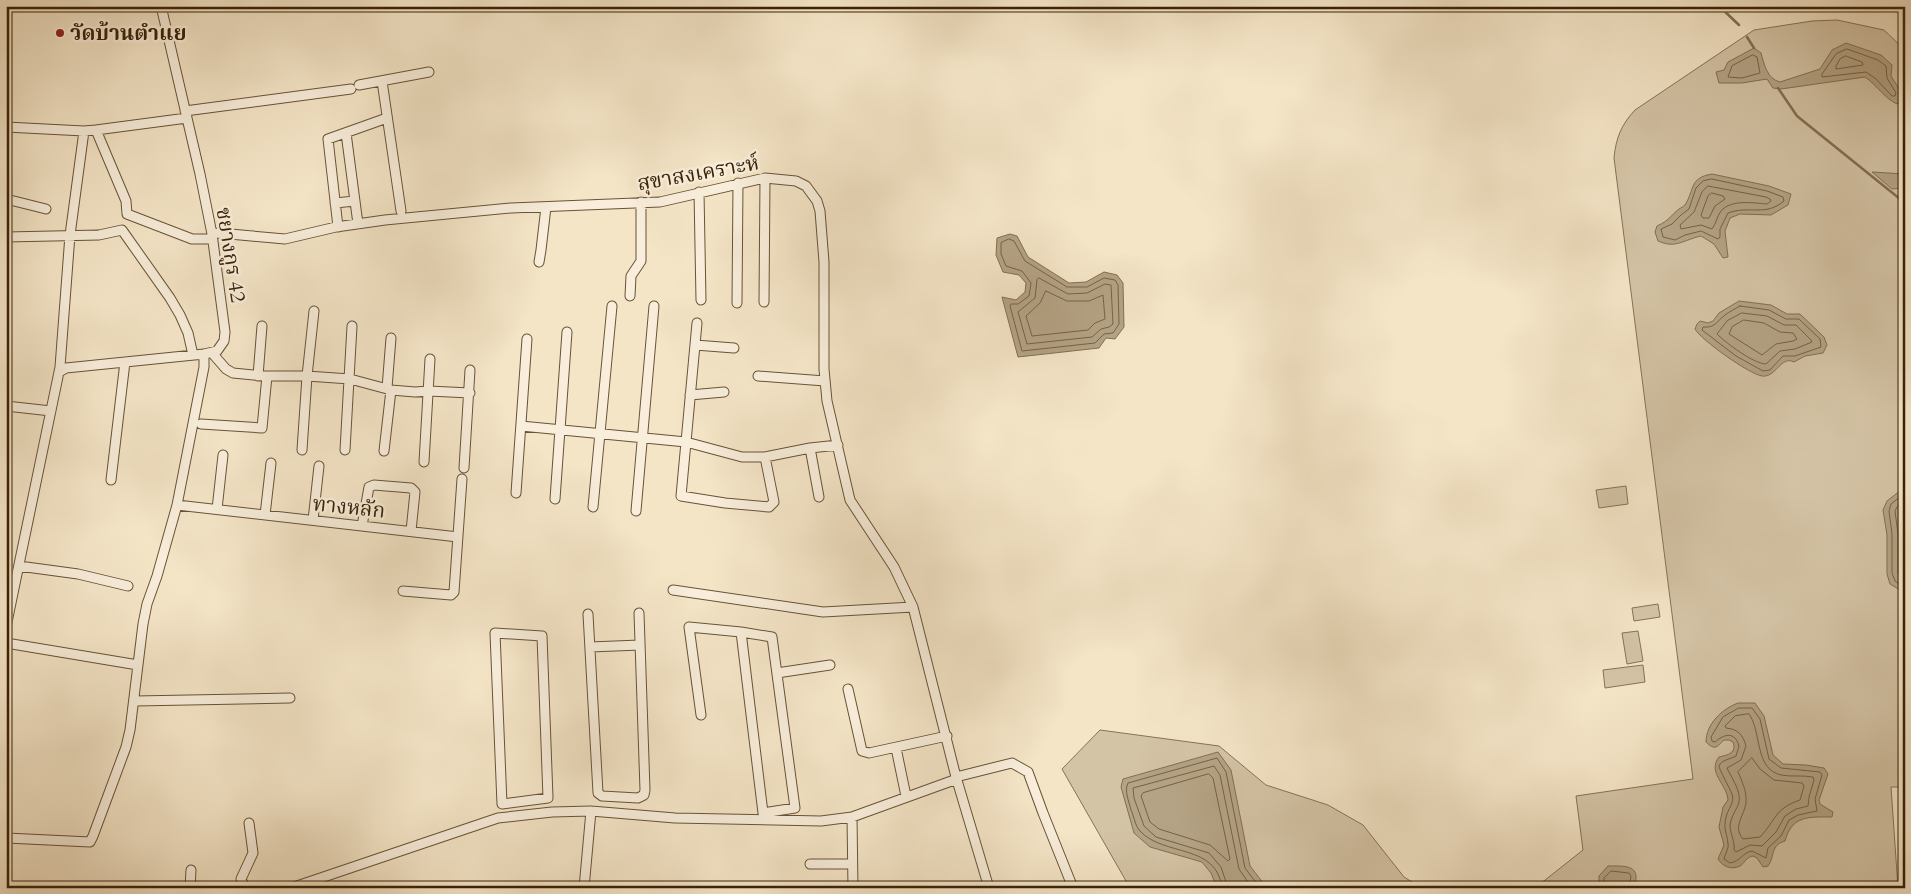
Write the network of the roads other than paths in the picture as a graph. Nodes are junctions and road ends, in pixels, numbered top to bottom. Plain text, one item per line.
1 (161, 6) edge
2 (429, 72) dead end
3 (382, 81) junction
4 (186, 115) junction
5 (387, 118) junction
6 (6, 126) edge
7 (96, 130) junction
8 (84, 131) junction
9 (346, 133) junction
10 (765, 178) junction
11 (738, 183) junction
12 (699, 192) junction
13 (6, 199) edge
14 (355, 201) junction
15 (641, 202) junction
16 (335, 203) junction
17 (546, 207) junction
18 (46, 209) dead end
19 (401, 211) dead end
20 (358, 224) junction
21 (338, 227) junction
22 (70, 235) junction
23 (6, 237) edge
24 (212, 237) junction
25 (538, 262) dead end
26 (630, 296) dead end
27 (701, 300) dead end
28 (764, 302) dead end
29 (737, 303) dead end
30 (612, 306) dead end
31 (654, 306) dead end
32 (314, 311) dead end
33 (697, 323) dead end
34 (262, 326) dead end
35 (352, 326) dead end
36 (568, 332) dead end
37 (391, 338) dead end
38 (527, 339) dead end
39 (695, 345) junction
40 (734, 348) dead end
41 (208, 354) junction
42 (192, 355) junction
43 (430, 359) dead end
44 (125, 362) junction
45 (470, 370) dead end
46 (59, 372) junction
47 (263, 376) junction
48 (307, 376) junction
49 (758, 376) dead end
50 (350, 379) junction
51 (825, 380) junction
52 (389, 389) junction
53 (429, 391) junction
54 (724, 392) dead end
55 (470, 393) junction
56 (690, 395) junction
57 (6, 406) edge
58 (51, 410) junction
59 (201, 424) dead end
60 (521, 426) junction
61 (559, 431) junction
62 (600, 435) junction
63 (643, 438) junction
64 (686, 442) junction
65 (838, 445) junction
66 (810, 448) junction
67 (302, 450) dead end
68 (345, 450) dead end
69 (384, 451) dead end
70 (223, 455) dead end
71 (765, 457) junction
72 (424, 462) dead end
73 (272, 463) dead end
74 (319, 466) dead end
75 (464, 468) dead end
76 (462, 478) dead end
77 (111, 480) dead end
78 (516, 494) dead end
79 (819, 497) dead end
80 (555, 499) dead end
81 (177, 505) junction
82 (593, 507) dead end
83 (216, 509) junction
84 (636, 511) dead end
85 (265, 515) junction
86 (312, 520) junction
87 (362, 526) junction
88 (411, 531) junction
89 (458, 537) junction
90 (19, 566) junction
91 (128, 586) dead end
92 (672, 590) dead end
93 (403, 591) dead end
94 (913, 607) junction
95 (639, 612) dead end
96 (588, 614) dead end
97 (6, 627) edge
98 (741, 632) junction
99 (6, 643) edge
100 (640, 645) junction
101 (590, 647) junction
102 (138, 665) junction
103 (830, 665) dead end
104 (777, 673) junction
105 (848, 689) dead end
106 (290, 698) dead end
107 (135, 701) junction
108 (701, 715) dead end
109 (947, 736) junction
110 (896, 748) junction
111 (957, 778) junction
112 (906, 796) junction
113 (625, 798) junction
114 (526, 801) junction
115 (591, 810) junction
116 (781, 810) junction
117 (625, 813) junction
118 (527, 814) junction
119 (852, 817) junction
120 (783, 822) junction
121 (249, 823) dead end
122 (6, 838) edge
123 (810, 864) dead end
124 (852, 864) junction
125 (191, 870) dead end
126 (190, 888) edge
127 (245, 888) edge
128 (291, 888) edge
129 (584, 888) edge
130 (853, 888) edge
131 (990, 888) edge
132 (1073, 888) edge
133 (1090, 888) edge
134 (1099, 888) edge

1 - 4 street, ชยางกูร 42
2 - 3 street
3 - 4 street
3 - 5 street
4 - 7 street
4 - 24 street, ชยางกูร 42
5 - 9 street
5 - 19 street
6 - 8 street
7 - 8 street
7 - 24 street, สุขาสงเคราะห์
8 - 22 street
9 - 14 street
9 - 16 street
10 - 11 street, สุขาสงเคราะห์
10 - 28 street
10 - 51 street, สุขาสงเคราะห์
11 - 12 street, สุขาสงเคราะห์
11 - 29 street
12 - 15 street, สุขาสงเคราะห์
12 - 27 street
13 - 18 street
14 - 16 street
14 - 20 street
15 - 17 street, สุขาสงเคราะห์
15 - 26 street
16 - 21 street
17 - 20 street, สุขาสงเคราะห์
17 - 25 street
20 - 21 street, สุขาสงเคราะห์
21 - 24 street, สุขาสงเคราะห์
22 - 23 street
22 - 42 street
22 - 46 street
24 - 41 street, ชยางกูร 42
30 - 62 street
31 - 63 street
32 - 48 street
33 - 39 street
34 - 47 street
35 - 50 street
36 - 61 street
37 - 52 street
38 - 60 street
39 - 40 street
39 - 56 street
41 - 42 street
41 - 47 street
41 - 81 street
42 - 44 street
43 - 53 street
44 - 46 street
44 - 77 street
45 - 55 street
46 - 58 street
47 - 48 street
47 - 59 street
48 - 50 street
48 - 67 street
49 - 51 street
50 - 52 street
50 - 68 street
51 - 65 street, สุขาสงเคราะห์
52 - 53 street
52 - 69 street
53 - 55 street
53 - 72 street
54 - 56 street
55 - 75 street
56 - 64 street
57 - 58 street
58 - 90 street
60 - 61 street
60 - 78 street
61 - 62 street
61 - 80 street
62 - 63 street
62 - 82 street
63 - 64 street
63 - 84 street
64 - 71 street
64 - 71 street
65 - 66 street
65 - 94 street, สุขาสงเคราะห์
66 - 71 street
66 - 79 street
70 - 83 street
73 - 85 street
74 - 86 street
76 - 89 street
81 - 83 street, ทางหลัก
81 - 102 street
83 - 85 street, ทางหลัก
85 - 86 street, ทางหลัก
86 - 87 street, ทางหลัก
87 - 88 street, ทางหลัก
87 - 88 street
88 - 89 street, ทางหลัก
89 - 93 street
90 - 91 street
90 - 97 street
92 - 94 street
94 - 109 street, สุขาสงเคราะห์
95 - 100 street
96 - 101 street
98 - 104 street
98 - 108 street
98 - 116 street
99 - 102 street
100 - 101 street
100 - 113 street
101 - 113 street
102 - 107 street
103 - 104 street
104 - 116 street
105 - 110 street
106 - 107 street
107 - 122 street
109 - 110 street
109 - 111 street, สุขาสงเคราะห์
110 - 112 street
111 - 112 street
111 - 131 street, สุขาสงเคราะห์
111 - 132 street
112 - 119 street
113 - 117 street
114 - 114 street
114 - 118 street
115 - 117 street
115 - 118 street
115 - 129 street
116 - 120 street
117 - 120 street
118 - 128 street
119 - 120 street
119 - 124 street
121 - 127 street
123 - 124 street
124 - 130 street
125 - 126 street
133 - 134 street

